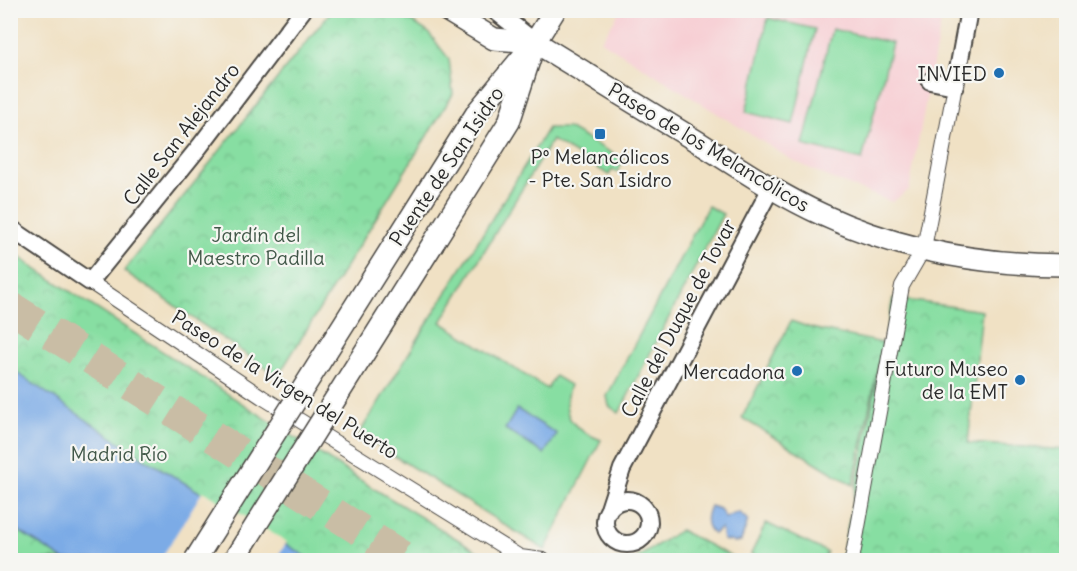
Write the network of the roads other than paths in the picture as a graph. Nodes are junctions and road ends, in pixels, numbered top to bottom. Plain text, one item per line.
1 (303, 10) edge
2 (446, 10) edge
3 (494, 10) edge
4 (555, 10) edge
5 (969, 10) edge
6 (535, 42) junction
7 (930, 81) dead end
8 (955, 86) junction
9 (771, 188) junction
10 (10, 228) edge
11 (924, 248) junction
12 (1066, 265) edge
13 (90, 282) junction
14 (622, 469) junction
15 (639, 503) junction
16 (608, 512) junction
17 (195, 561) edge
18 (234, 561) edge
19 (543, 561) edge
20 (852, 561) edge

1 - 13 street, Calle San Alejandro
2 - 6 street, Paseo de los Melancólicos
3 - 6 street, Paseo de los Melancólicos
4 - 6 street
5 - 8 street
6 - 9 street, Paseo de los Melancólicos
6 - 17 street, Puente de San Isidro, bridge
6 - 18 street, Puente de San Isidro, bridge
7 - 8 street
8 - 11 street
9 - 11 street, Paseo de los Melancólicos
9 - 14 street, Calle del Duque de Tovar
10 - 13 street, Paseo de la Virgen del Puerto
11 - 12 street, Paseo de los Melancólicos
11 - 20 street
13 - 19 street, Paseo de la Virgen del Puerto
14 - 15 street
14 - 16 street, Calle del Duque de Tovar
15 - 16 street
15 - 16 street

